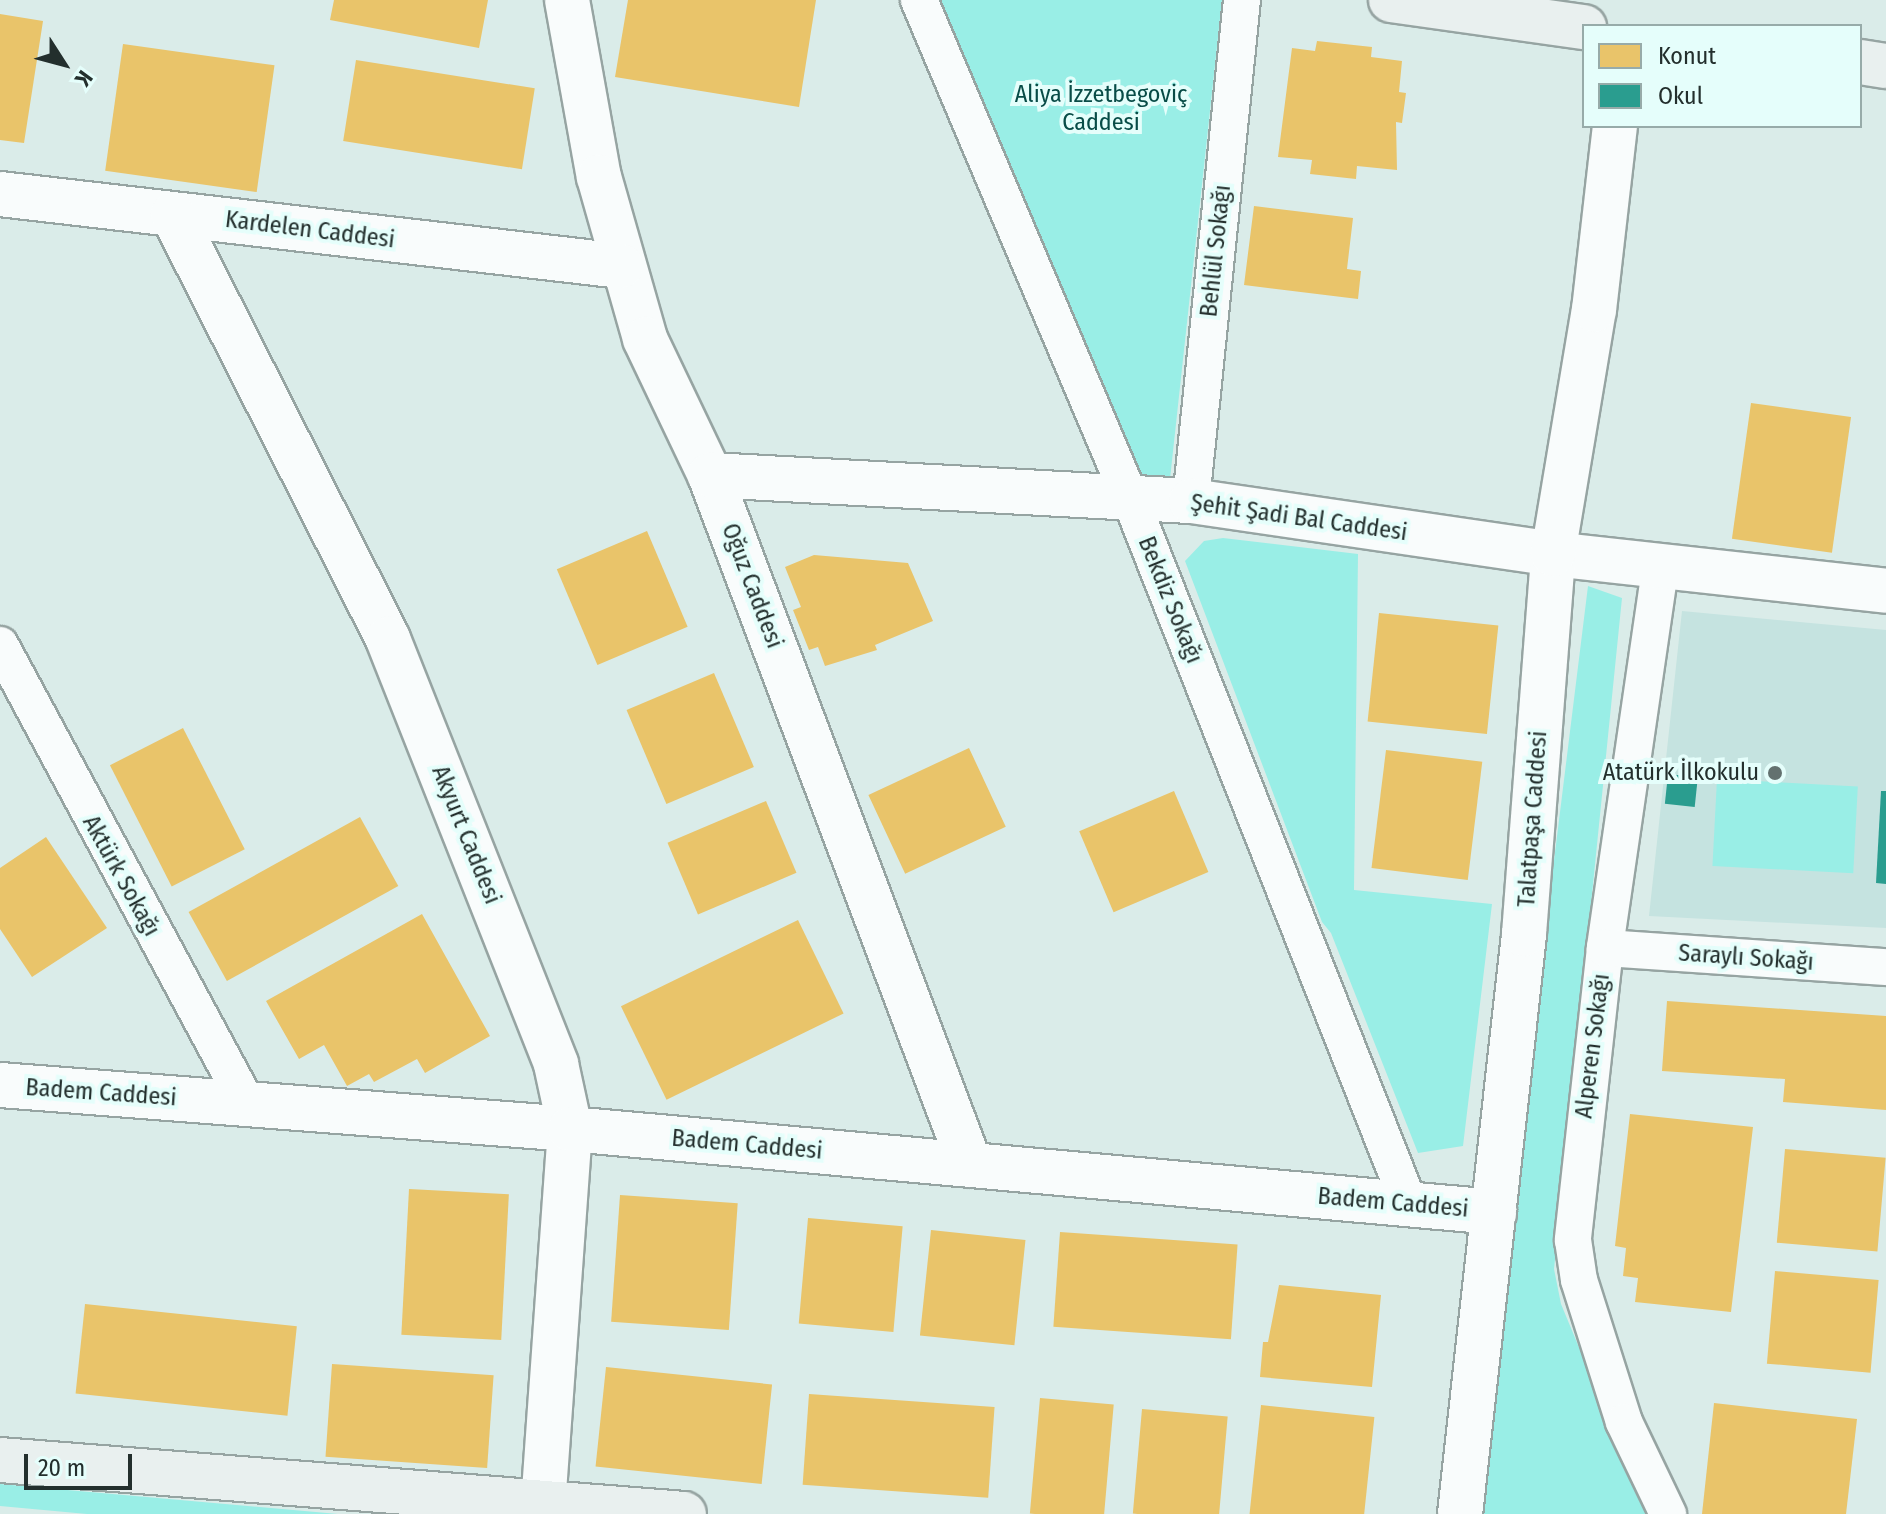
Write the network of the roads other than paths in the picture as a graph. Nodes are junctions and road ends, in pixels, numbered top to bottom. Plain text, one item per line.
1 (567, 0) edge
2 (919, 0) edge
3 (1242, 0) edge
4 (1391, 0) edge
5 (1582, 27) edge
6 (1862, 62) edge
7 (1886, 66) edge
8 (1615, 128) edge
9 (0, 194) edge
10 (173, 215) junction
11 (621, 266) junction
12 (710, 475) junction
13 (1130, 498) junction
14 (1191, 501) junction
15 (1553, 554) junction
16 (1661, 563) junction
17 (1886, 591) edge
18 (0, 645) edge
19 (1605, 948) junction
20 (1886, 967) edge
21 (0, 1085) edge
22 (247, 1104) junction
23 (570, 1129) junction
24 (970, 1165) junction
25 (1409, 1204) junction
26 (1494, 1212) junction
27 (0, 1460) edge
28 (543, 1502) junction
29 (684, 1514) edge
30 (1460, 1514) edge
31 (1668, 1514) edge

1 - 11 street, Oğuz Caddesi
2 - 13 street, Bekdiz Sokağı
3 - 14 street, Behlül Sokağı
4 - 5 main road
6 - 7 main road
8 - 15 street, Talatpaşa Caddesi
9 - 10 street, Kardelen Caddesi
10 - 11 street, Kardelen Caddesi
10 - 23 street, Akyurt Caddesi
11 - 12 street, Oğuz Caddesi
12 - 13 street, Şehit Şadi Bal Caddesi
12 - 24 street, Oğuz Caddesi
13 - 14 street, Şehit Şadi Bal Caddesi
13 - 25 street, Bekdiz Sokağı
14 - 15 street, Şehit Şadi Bal Caddesi
15 - 16 street, Şehit Şadi Bal Caddesi
15 - 26 street, Talatpaşa Caddesi
16 - 17 street, Şehit Şadi Bal Caddesi
16 - 19 street, Alperen Sokağı
18 - 22 street, Aktürk Sokağı
19 - 20 street, Saraylı Sokağı
19 - 31 street, Alperen Sokağı
21 - 22 street, Badem Caddesi
22 - 23 street, Badem Caddesi
23 - 24 street, Badem Caddesi
23 - 28 street, Akyurt Caddesi
24 - 25 street, Badem Caddesi
25 - 26 street, Badem Caddesi
26 - 30 street, Talatpaşa Caddesi
27 - 28 main road
28 - 29 main road

